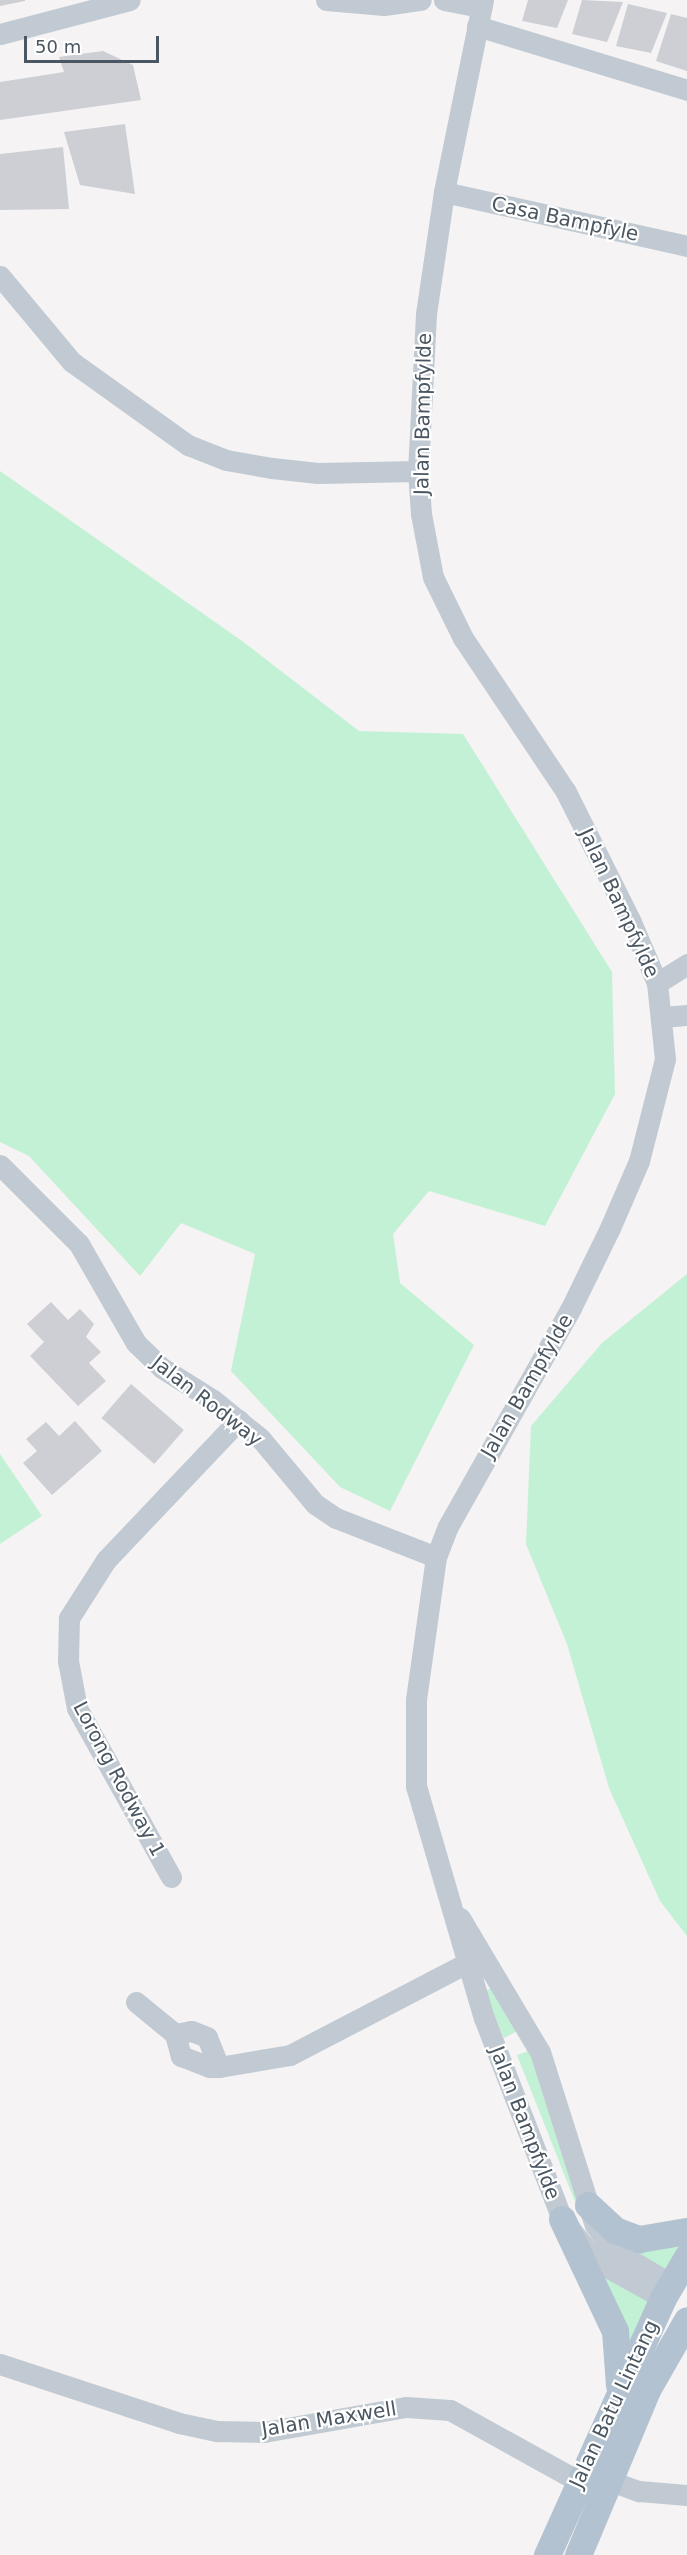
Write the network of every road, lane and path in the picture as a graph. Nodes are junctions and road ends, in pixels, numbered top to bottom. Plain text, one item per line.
1 (130, 0) edge
2 (326, 0) edge
3 (421, 0) edge
4 (444, 0) edge
5 (480, 11) edge
6 (0, 34) edge
7 (687, 90) edge
8 (444, 192) junction
9 (687, 246) edge
10 (2, 287) edge
11 (418, 471) junction
12 (687, 964) edge
13 (657, 983) junction
14 (687, 1015) edge
15 (663, 1017) junction
16 (0, 1165) edge
17 (239, 1420) junction
18 (436, 1557) junction
19 (171, 1877) dead end
20 (450, 1902) junction
21 (465, 1964) junction
22 (136, 2002) dead end
23 (175, 2034) junction
24 (540, 2052) junction
25 (505, 2066) junction
26 (219, 2067) junction
27 (588, 2205) junction
28 (562, 2219) junction
29 (687, 2231) edge
30 (687, 2257) edge
31 (677, 2301) edge
32 (0, 2364) edge
33 (618, 2398) junction
34 (608, 2480) junction
35 (578, 2481) junction
36 (687, 2495) edge
37 (547, 2555) edge
38 (578, 2555) edge

1 - 6 street
2 - 3 street
4 - 5 street
5 - 7 street
5 - 8 street, Jalan Bampfylde
8 - 9 street, Casa Bampfyle
8 - 11 street, Jalan Bampfylde
10 - 11 street
11 - 13 street, Jalan Bampfylde
12 - 13 street
13 - 15 street, Jalan Bampfylde
14 - 15 street
15 - 18 street, Jalan Bampfylde
16 - 17 street, Jalan Rodway
17 - 18 street, Jalan Rodway
17 - 19 street, Lorong Rodway 1
18 - 20 street, Jalan Bampfylde
20 - 21 street, Jalan Bampfylde
20 - 24 street, Jalan Bampfylde
21 - 25 street, Jalan Bampfylde
21 - 26 street
22 - 23 street
23 - 26 street
23 - 26 street
24 - 25 street
24 - 27 street, Jalan Bampfylde
25 - 28 street, Jalan Bampfylde
27 - 29 main road
27 - 31 street, Jalan Bampfylde
28 - 31 street, Jalan Bampfylde
28 - 33 main road
30 - 31 main road, Jalan Batu Lintang
31 - 33 main road, Jalan Batu Lintang
31 - 34 main road, Jalan Batu Lintang
32 - 35 street, Jalan Maxwell
33 - 35 main road, Jalan Batu Lintang
34 - 36 street
34 - 38 main road, Jalan Batu Lintang
35 - 37 main road, Jalan Batu Lintang

